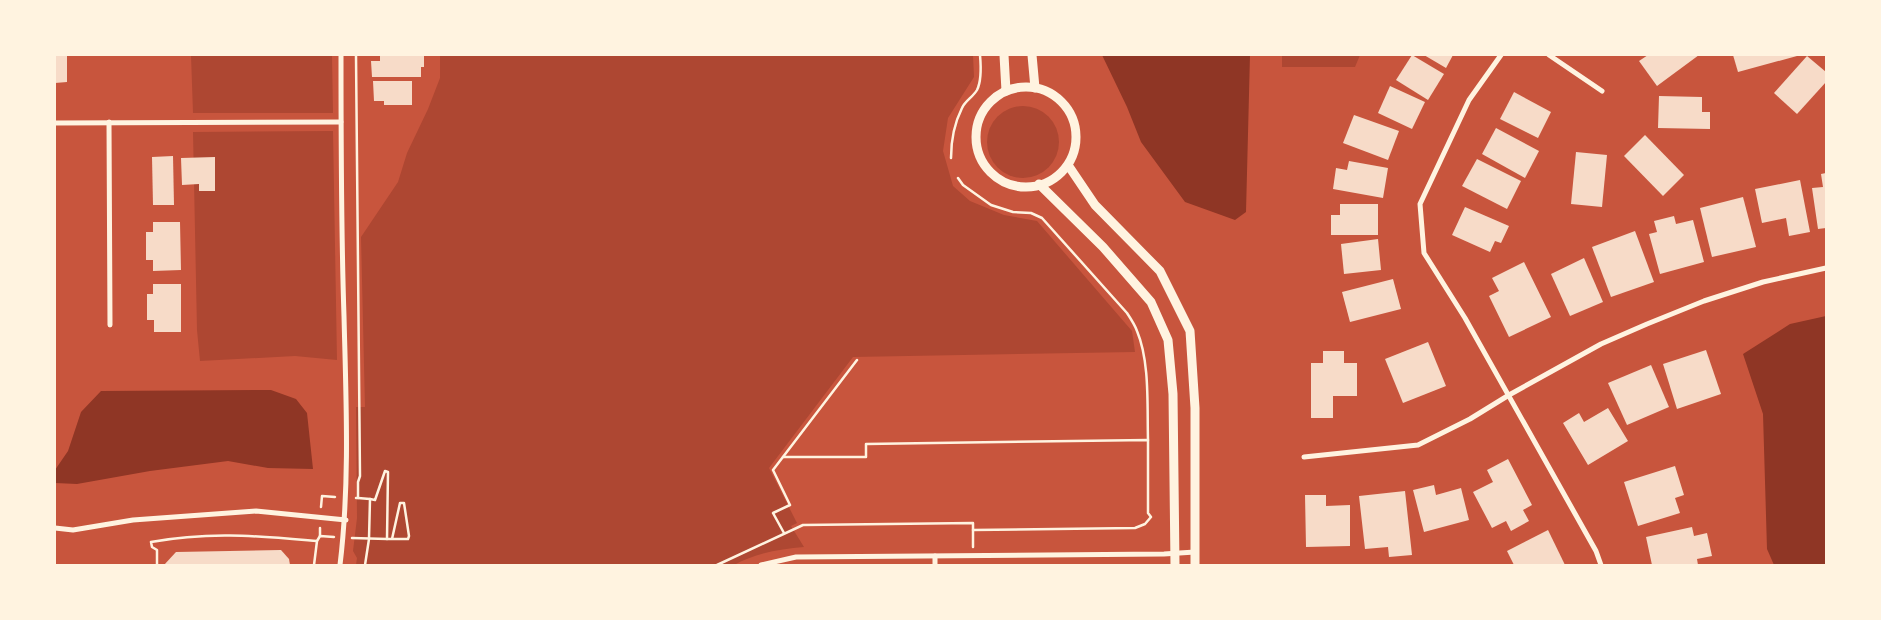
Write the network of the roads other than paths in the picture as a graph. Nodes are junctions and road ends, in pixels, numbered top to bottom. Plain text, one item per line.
1 (341, 55) edge
2 (1004, 55) edge
3 (1032, 55) edge
4 (1501, 55) edge
5 (1549, 55) edge
6 (1035, 88) junction
7 (1006, 91) junction
8 (1602, 91) dead end
9 (109, 122) junction
10 (341, 122) junction
11 (55, 123) edge
12 (1068, 165) junction
13 (1039, 184) junction
14 (1826, 268) edge
15 (110, 325) dead end
16 (1509, 395) junction
17 (1304, 457) dead end
18 (346, 520) junction
19 (55, 528) edge
20 (1174, 552) junction
21 (1195, 552) junction
22 (935, 556) junction
23 (340, 565) edge
24 (762, 565) edge
25 (935, 565) edge
26 (1175, 565) edge
27 (1195, 565) edge
28 (1601, 565) edge

1 - 10 street
2 - 7 street
3 - 6 street
4 - 16 street
5 - 8 street
6 - 7 street
6 - 12 street
7 - 13 street
9 - 10 street
9 - 11 street
9 - 15 street
10 - 18 street
12 - 13 street
12 - 21 street
13 - 20 street
14 - 16 street
16 - 17 street
16 - 28 street
18 - 19 street
18 - 23 street
20 - 21 street
20 - 22 street
20 - 26 street
21 - 27 street
22 - 24 street
22 - 25 street

